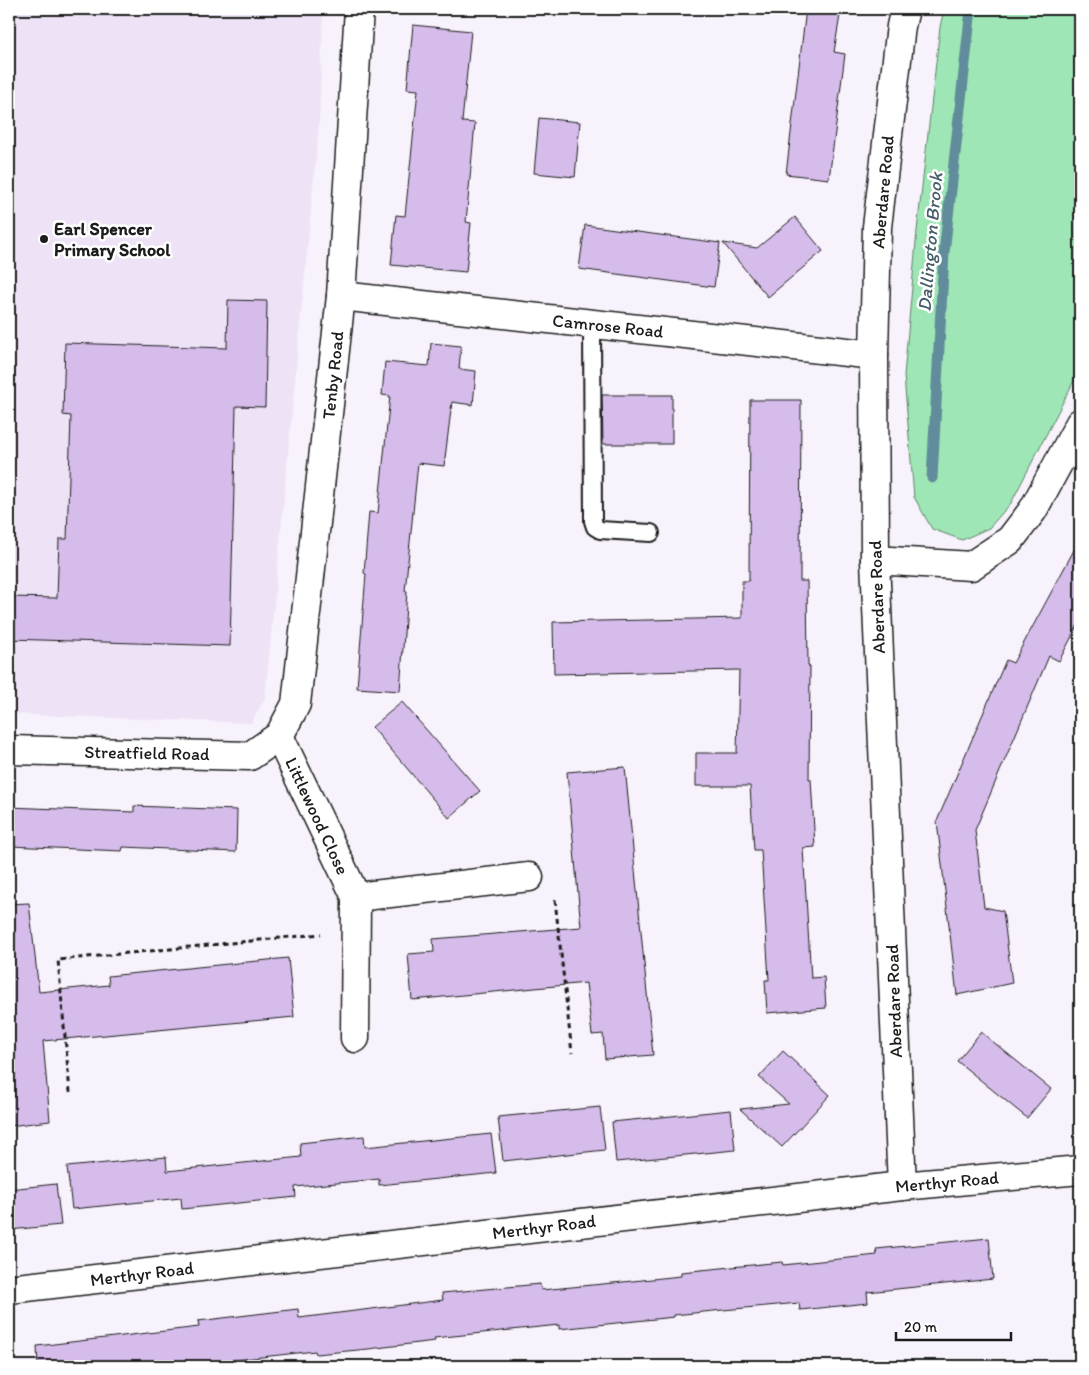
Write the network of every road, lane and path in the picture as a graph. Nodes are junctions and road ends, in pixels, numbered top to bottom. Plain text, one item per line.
1 (359, 9) edge
2 (905, 9) edge
3 (341, 296) junction
4 (592, 324) junction
5 (874, 355) junction
6 (1080, 423) edge
7 (651, 533) dead end
8 (874, 560) junction
9 (279, 736) junction
10 (9, 750) edge
11 (529, 877) joint
12 (356, 897) junction
13 (356, 931) junction
14 (355, 1038) dead end
15 (572, 1053) dead end
16 (70, 1092) dead end
17 (1080, 1170) edge
18 (902, 1186) junction
19 (9, 1289) edge

1 - 3 street, Tenby Road
2 - 5 street, Aberdare Road
3 - 4 street, Camrose Road
3 - 9 street, Tenby Road
4 - 5 street, Camrose Road
4 - 7 lane
5 - 8 street, Aberdare Road
6 - 8 street
8 - 18 street, Aberdare Road
9 - 10 street, Streatfield Road
9 - 12 street, Littlewood Close
11 - 12 street
11 - 15 path
12 - 13 street, Littlewood Close
13 - 14 street, Littlewood Close
13 - 16 path
17 - 18 street, Merthyr Road
18 - 19 street, Merthyr Road

